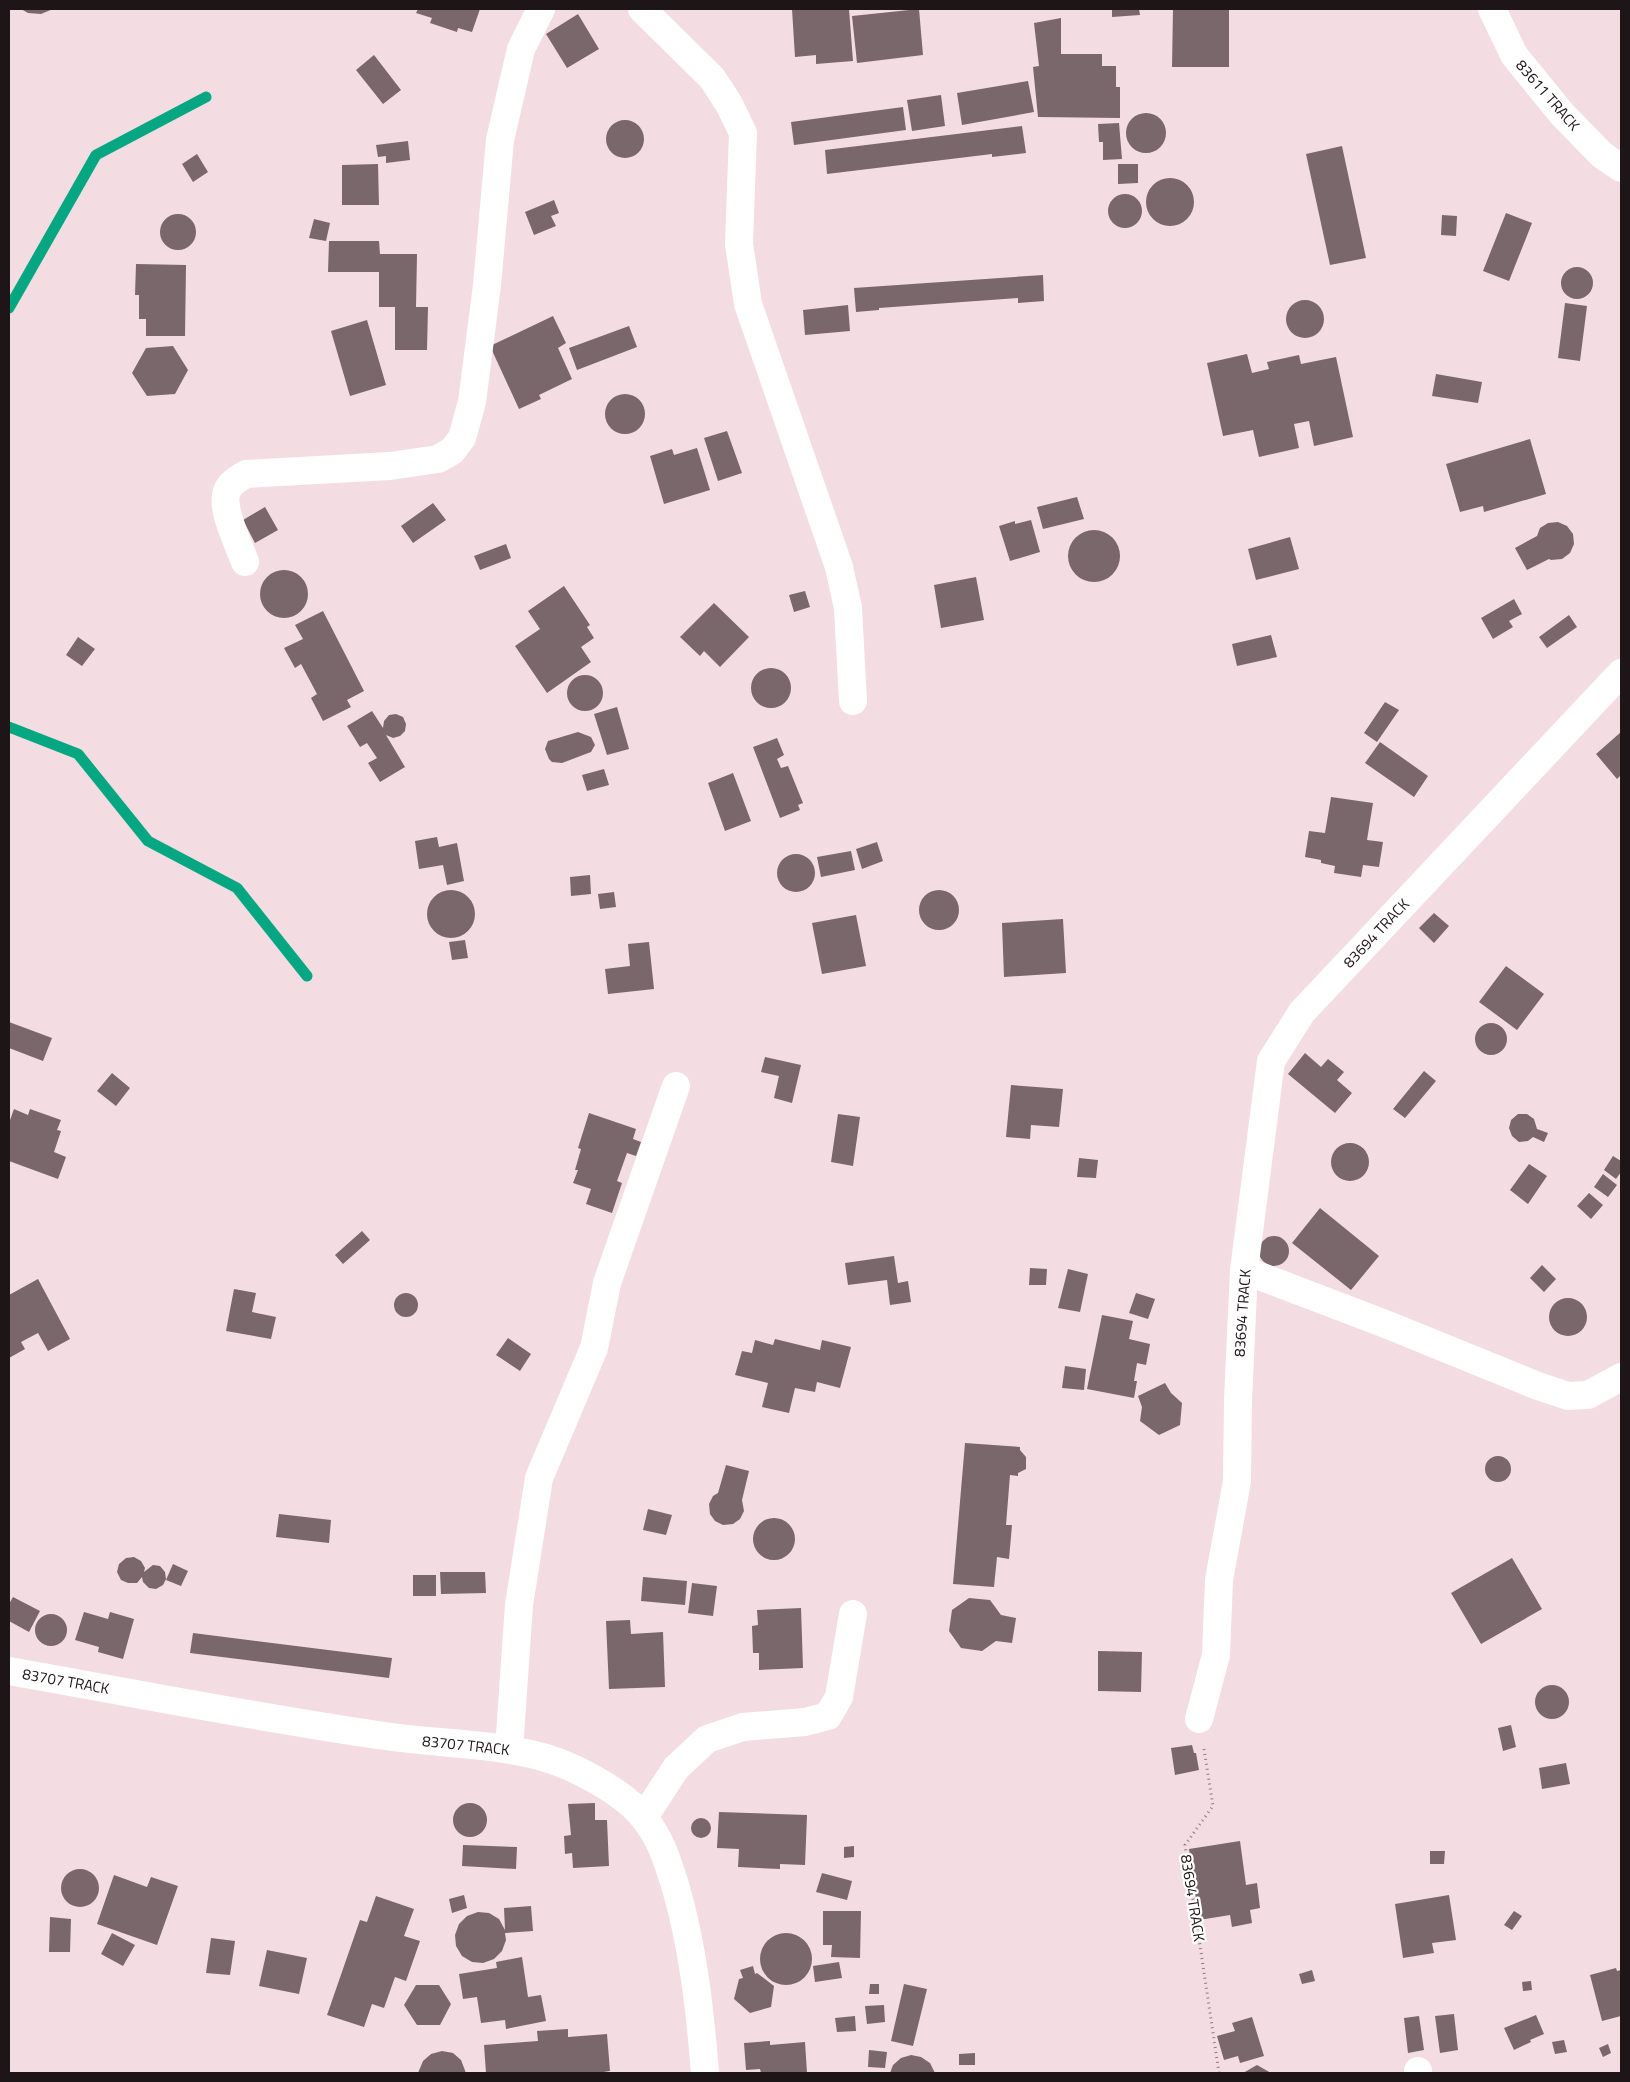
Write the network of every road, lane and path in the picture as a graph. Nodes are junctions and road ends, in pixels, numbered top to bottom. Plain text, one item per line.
1 (541, 9) edge
2 (642, 9) edge
3 (1492, 9) edge
4 (1621, 168) edge
5 (245, 562) dead end
6 (1621, 673) edge
7 (853, 701) dead end
8 (676, 1086) dead end
9 (1244, 1270) junction
10 (1621, 1377) edge
11 (853, 1614) dead end
12 (9, 1671) edge
13 (1199, 1719) joint
14 (509, 1748) junction
15 (644, 1817) junction
16 (705, 2073) edge
17 (1220, 2073) edge

1 - 5 street
2 - 7 street
3 - 4 street, 83611 TRACK
6 - 9 street, 83694 TRACK
8 - 14 street
9 - 10 street
9 - 13 street, 83694 TRACK
11 - 15 street
12 - 14 street, 83707 TRACK
13 - 17 path, 83694 TRACK
14 - 15 street, 83707 TRACK
15 - 16 street, 83707 TRACK

